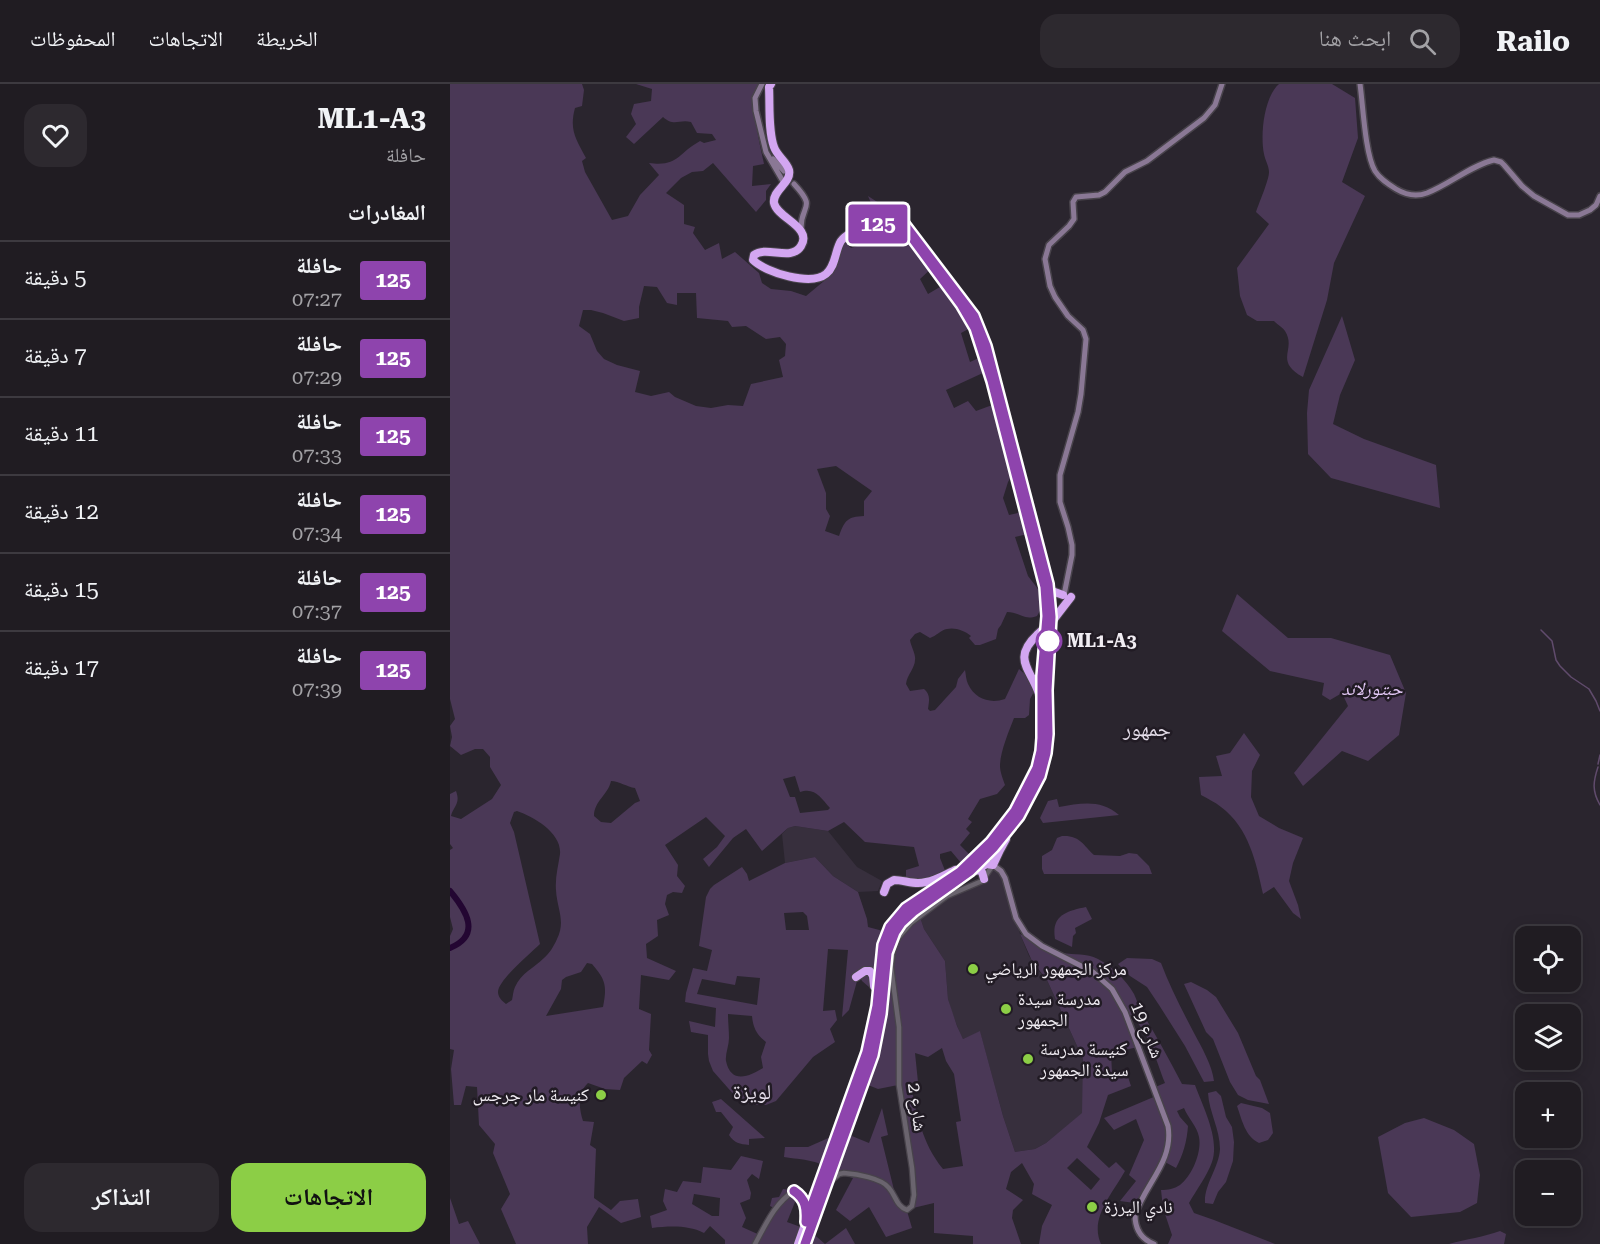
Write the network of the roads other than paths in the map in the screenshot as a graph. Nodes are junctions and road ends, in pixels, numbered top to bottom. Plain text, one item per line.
1 (762, 84) edge
2 (771, 84) edge
3 (1222, 84) edge
4 (1360, 84) edge
5 (761, 128) junction
6 (784, 171) dead end
7 (784, 183) junction
8 (794, 184) dead end
9 (777, 191) junction
10 (1600, 196) edge
11 (802, 218) junction
12 (792, 222) junction
13 (875, 225) junction
14 (802, 234) junction
15 (1048, 584) junction
16 (1067, 596) joint
17 (1050, 606) junction
18 (1042, 664) junction
19 (1025, 665) junction
20 (1042, 702) junction
21 (1016, 821) junction
22 (984, 849) junction
23 (993, 866) junction
24 (974, 872) junction
25 (984, 879) junction
26 (930, 881) junction
27 (955, 883) junction
28 (920, 896) junction
29 (882, 952) junction
30 (877, 1006) junction
31 (836, 1172) junction
32 (806, 1222) junction
33 (755, 1244) edge
34 (798, 1244) edge
35 (805, 1244) edge
36 (1154, 1244) edge

1 - 5 main road
2 - 7 highway
3 - 16 main road
4 - 10 main road
5 - 6 main road
5 - 7 main road
5 - 9 main road
7 - 9 highway
8 - 11 main road
9 - 12 highway
11 - 12 main road
11 - 14 main road
12 - 14 highway
13 - 14 highway
13 - 15 highway
13 - 18 highway
15 - 17 highway
15 - 17 highway
16 - 19 highway, bridge
17 - 21 highway
18 - 19 highway
18 - 20 highway
19 - 20 highway
20 - 22 highway
21 - 23 highway
21 - 27 highway
22 - 26 highway
22 - 28 highway
23 - 24 highway
23 - 25 street
23 - 36 main road, شارع 19
24 - 25 highway
24 - 27 highway
25 - 31 street, شارع 2
26 - 28 highway
26 - 28 highway
27 - 31 highway
28 - 29 highway
29 - 30 highway
29 - 30 highway
30 - 32 highway
31 - 35 highway
32 - 33 street
32 - 34 highway

